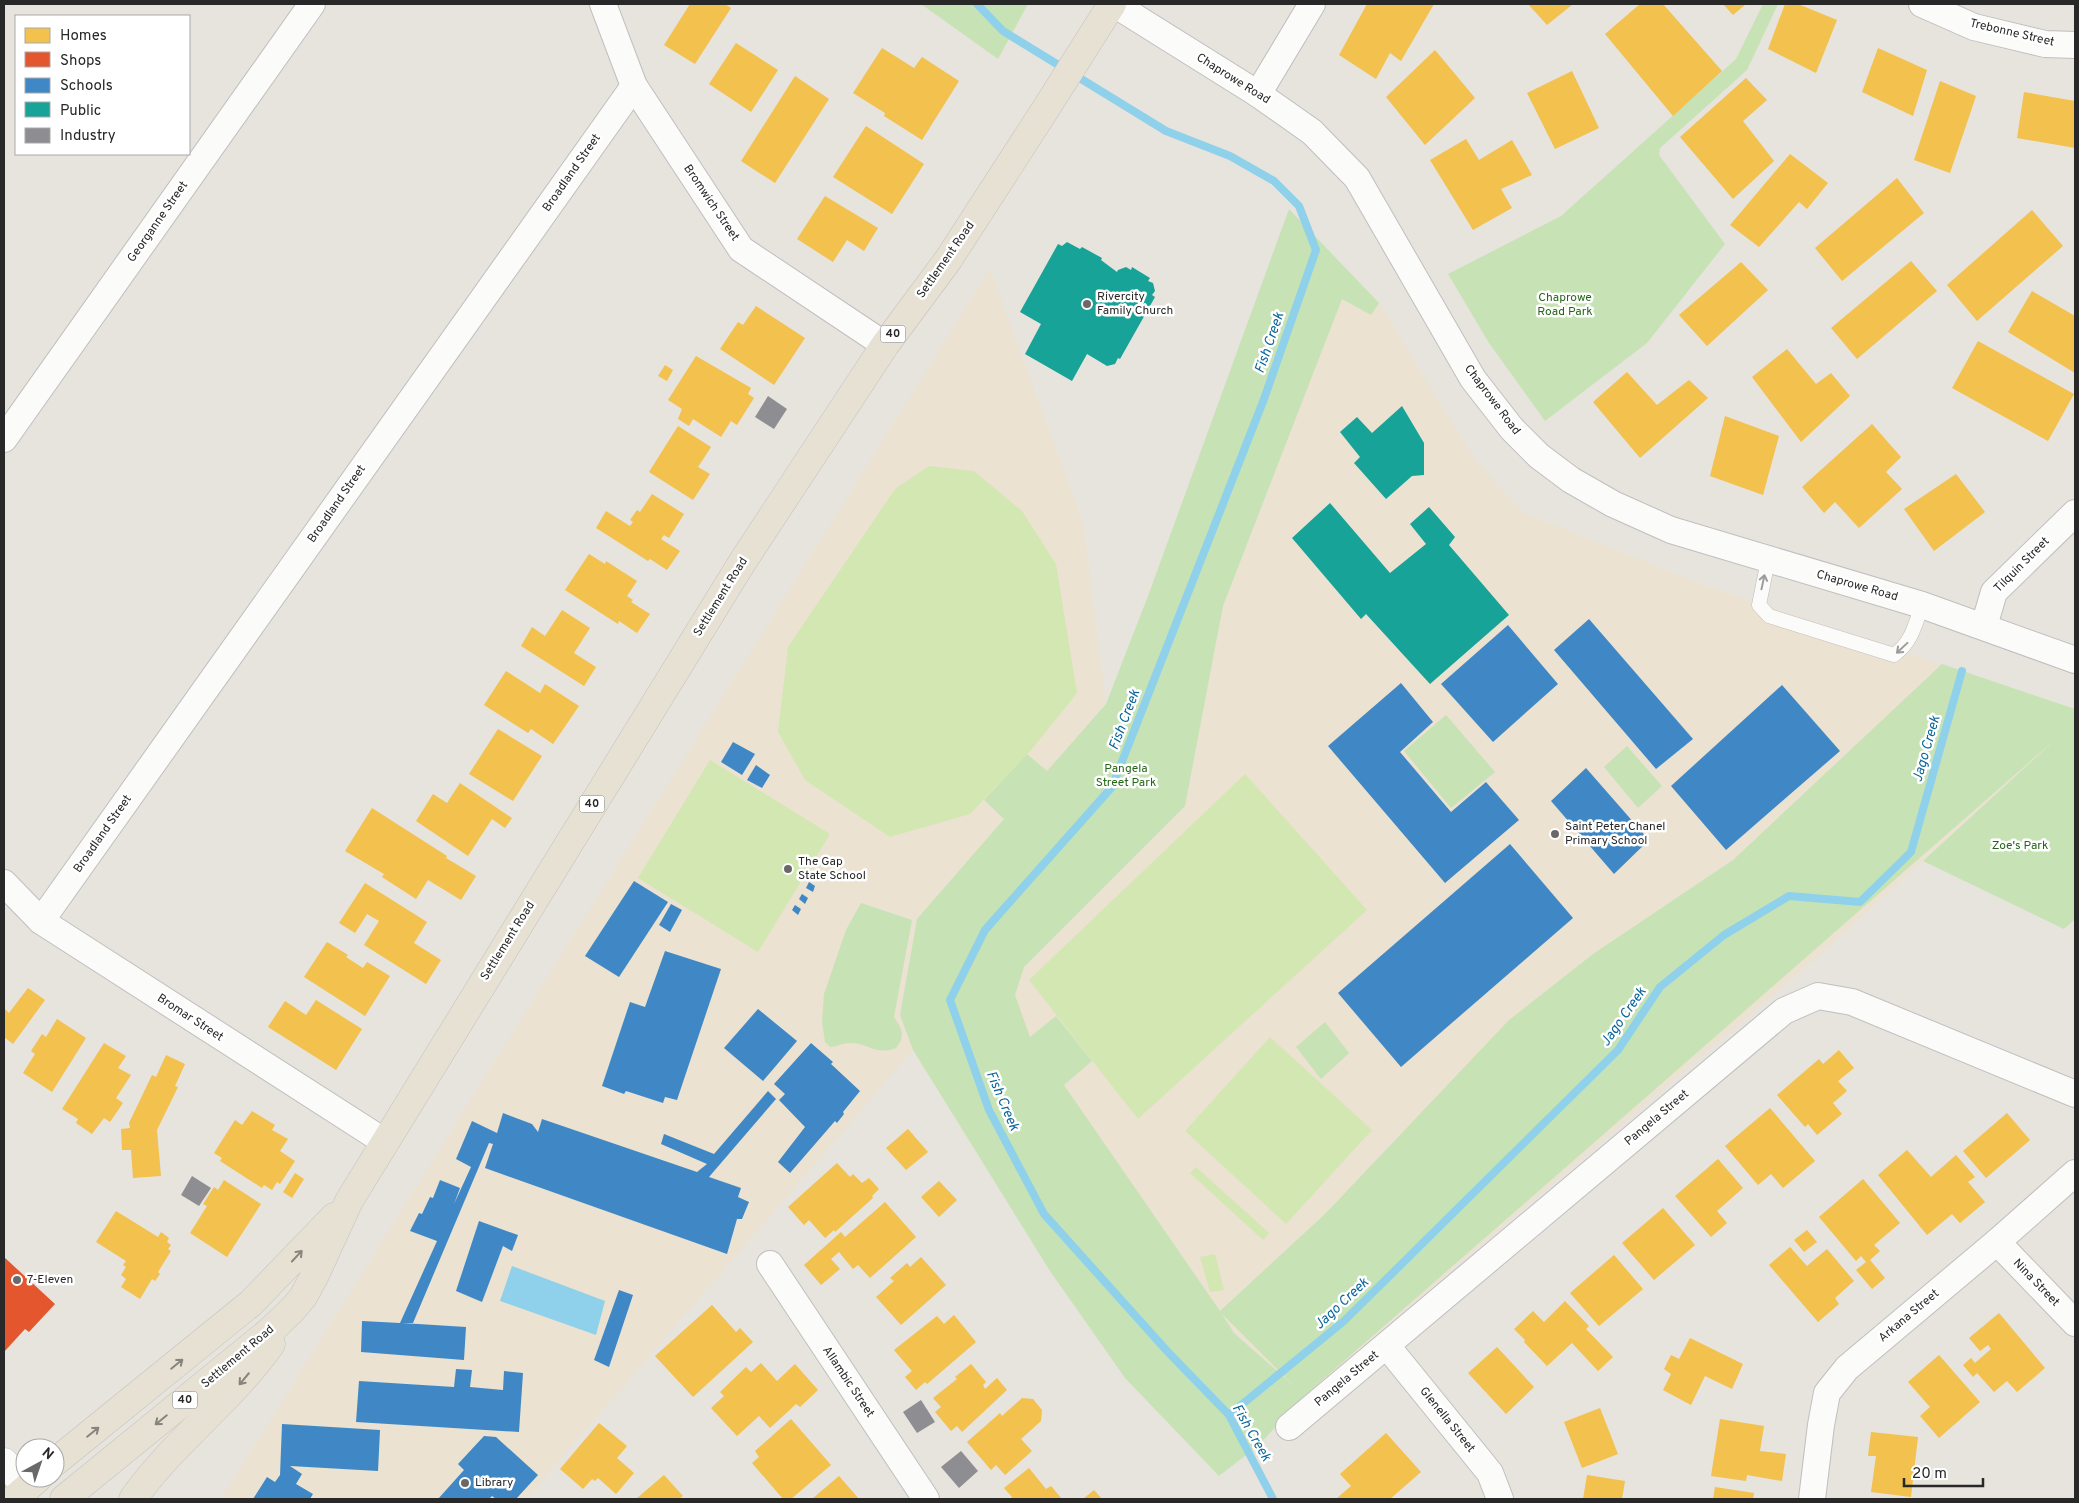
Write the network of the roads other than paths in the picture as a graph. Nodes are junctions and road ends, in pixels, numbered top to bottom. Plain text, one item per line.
1 (312, 4) edge
2 (603, 4) edge
3 (1113, 4) edge
4 (1312, 4) edge
5 (1922, 4) edge
6 (2075, 45) edge
7 (634, 86) junction
8 (1258, 94) junction
9 (885, 345) junction
10 (4, 439) edge
11 (2075, 513) edge
12 (1768, 560) junction
13 (1922, 605) junction
14 (1984, 626) junction
15 (2075, 660) edge
16 (4, 883) edge
17 (41, 922) junction
18 (2075, 1094) edge
19 (385, 1142) junction
20 (2075, 1173) edge
21 (349, 1201) junction
22 (1997, 1242) junction
23 (770, 1264) dead end
24 (303, 1297) junction
25 (2075, 1323) edge
26 (1386, 1346) junction
27 (1289, 1427) dead end
28 (65, 1454) edge
29 (4, 1462) edge
30 (29, 1491) edge
31 (64, 1499) edge
32 (133, 1499) edge
33 (926, 1499) edge
34 (1500, 1499) edge
35 (1812, 1499) edge

1 - 10 street, Georganne Street
2 - 7 street, Bromwich Street
3 - 8 street, Chaprowe Road
3 - 9 main road, Settlement Road / 40
4 - 8 street
5 - 6 street, Trebonne Street
7 - 9 street, Bromwich Street
7 - 17 street, Broadland Street
8 - 12 street, Chaprowe Road
9 - 19 main road, Settlement Road / 40
11 - 14 street, Tilquin Street
12 - 13 street, Chaprowe Road
13 -> 12 lane
13 - 14 street, Chaprowe Road
14 - 15 street, Chaprowe Road
16 - 17 street, Bromar Street
17 - 19 street, Bromar Street
18 - 26 street, Pangela Street
19 - 21 main road, Settlement Road / 40
20 - 22 street, Arkana Street
21 - 24 main road, Settlement Road / 40
28 -> 21 main road, Settlement Road / 40
22 - 25 street, Nina Street
22 - 35 street, Arkana Street
23 - 33 street, Allambic Street
24 -> 31 main road, Settlement Road / 40
24 -> 32 main road
26 - 27 street, Pangela Street
26 - 34 street, Glenella Street
29 - 30 main road

